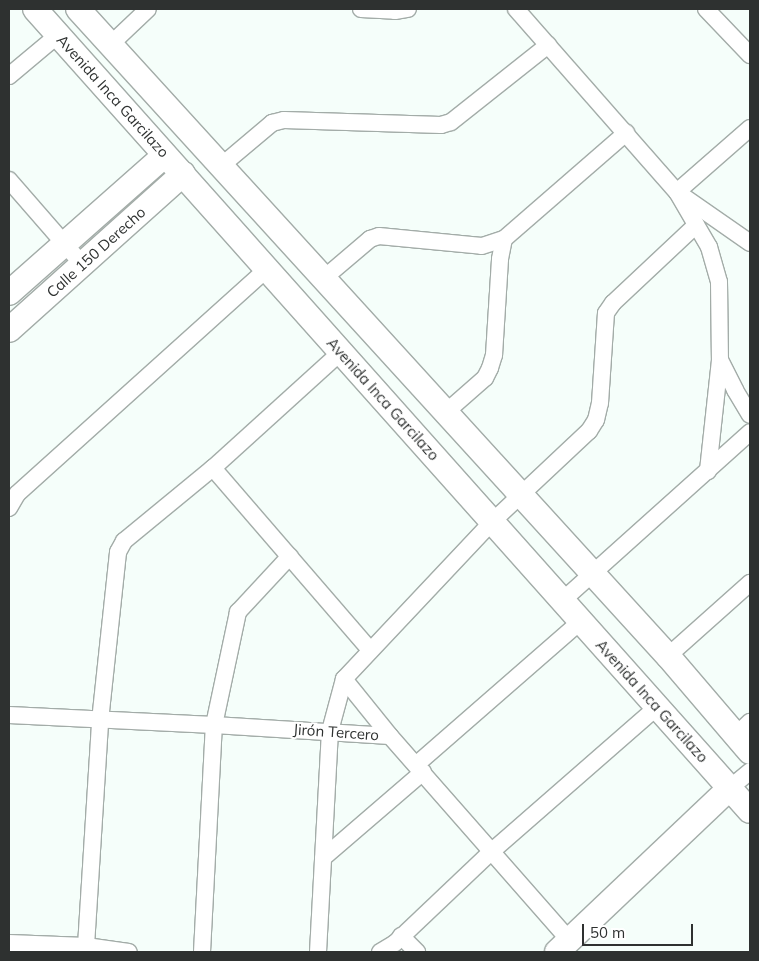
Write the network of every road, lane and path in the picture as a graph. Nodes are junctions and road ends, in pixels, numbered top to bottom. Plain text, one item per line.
1 (35, 9) edge
2 (78, 9) edge
3 (148, 9) edge
4 (362, 9) edge
5 (408, 9) edge
6 (516, 9) edge
7 (706, 9) edge
8 (58, 35) junction
9 (110, 45) junction
10 (548, 45) junction
11 (750, 55) edge
12 (9, 76) edge
13 (750, 128) edge
14 (626, 133) junction
15 (165, 155) junction
16 (221, 166) junction
17 (183, 174) junction
18 (9, 180) edge
19 (677, 192) junction
20 (696, 225) junction
21 (504, 239) junction
22 (750, 243) edge
23 (65, 244) junction
24 (82, 264) junction
25 (267, 269) junction
26 (323, 279) junction
27 (9, 293) edge
28 (9, 330) edge
29 (341, 352) junction
30 (720, 360) junction
31 (445, 413) junction
32 (750, 415) edge
33 (750, 432) edge
34 (213, 468) junction
35 (708, 471) junction
36 (11, 496) edge
37 (521, 497) junction
38 (493, 522) junction
39 (290, 556) junction
40 (593, 573) junction
41 (750, 583) edge
42 (563, 600) junction
43 (581, 621) junction
44 (370, 650) junction
45 (668, 656) junction
46 (344, 678) junction
47 (657, 706) junction
48 (9, 715) edge
49 (100, 721) junction
50 (214, 724) junction
51 (330, 731) junction
52 (390, 736) junction
53 (746, 736) edge
54 (420, 768) junction
55 (750, 771) edge
56 (730, 788) junction
57 (750, 811) edge
58 (492, 851) junction
59 (323, 858) junction
60 (401, 936) junction
61 (9, 943) edge
62 (86, 946) junction
63 (564, 947) edge
64 (129, 952) edge
65 (202, 952) edge
66 (318, 952) edge
67 (380, 952) edge
68 (417, 952) edge

1 - 8 main road, Avenida Inca Garcilazo
2 - 9 main road
3 - 9 street
4 - 5 street
6 - 10 street
7 - 11 street
8 - 12 street
8 - 15 main road, Avenida Inca Garcilazo
9 - 16 main road
10 - 14 street
10 - 16 street
13 - 19 street
14 - 19 street
14 - 21 street
15 - 17 main road, Avenida Inca Garcilazo
15 - 23 main road, Calle 150 Derecho
16 - 26 main road
17 - 24 main road, Calle 150 Derecho
17 - 25 main road, Avenida Inca Garcilazo
18 - 23 street
19 - 20 street
19 - 22 street
20 - 30 street
20 - 37 street
21 - 26 street
21 - 31 street
23 - 24 street
23 - 27 main road, Calle 150 Derecho
24 - 28 main road, Calle 150 Derecho
25 - 29 main road, Avenida Inca Garcilazo
25 - 36 street
26 - 31 main road
29 - 34 street
29 - 38 main road, Avenida Inca Garcilazo
30 - 32 street
30 - 35 street
31 - 37 main road
33 - 35 street
34 - 39 street
34 - 49 street
35 - 40 street
37 - 38 street
37 - 40 main road
38 - 42 main road, Avenida Inca Garcilazo
38 - 44 street
39 - 44 street
39 - 50 street
40 - 42 street
40 - 45 main road
41 - 45 street
42 - 43 main road, Avenida Inca Garcilazo
43 - 47 main road, Avenida Inca Garcilazo
43 - 54 street
44 - 46 street
45 - 53 main road
46 - 51 street
46 - 52 street
47 - 56 main road, Avenida Inca Garcilazo
47 - 58 street
48 - 49 street, Jirón Tercero
49 - 50 street, Jirón Tercero
49 - 62 street
50 - 51 street, Jirón Tercero
50 - 65 street
51 - 52 street, Jirón Tercero
51 - 59 street
52 - 54 street, Jirón Tercero
54 - 58 street, Jirón Tercero
54 - 59 street
55 - 56 street
56 - 57 main road, Avenida Inca Garcilazo
56 - 63 main road
58 - 60 street
58 - 63 street, Jirón Tercero
59 - 66 street
60 - 67 street
60 - 68 street
61 - 62 street
62 - 64 street

